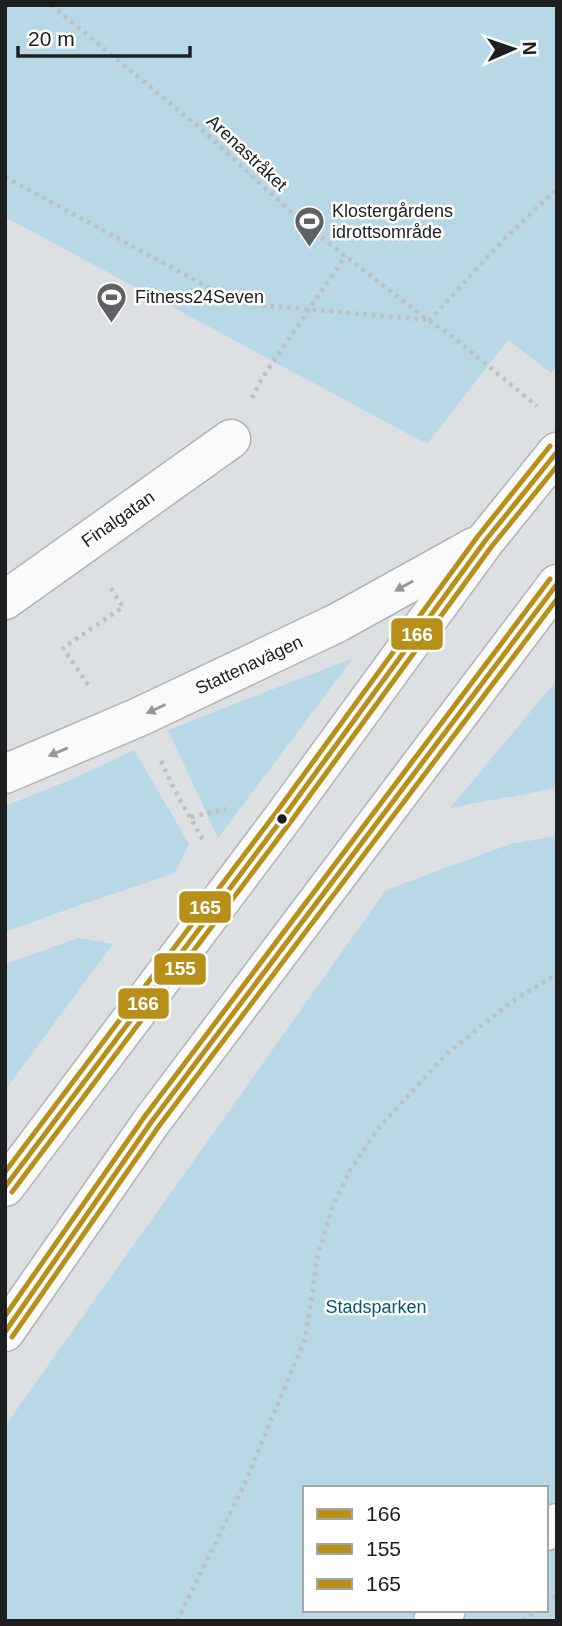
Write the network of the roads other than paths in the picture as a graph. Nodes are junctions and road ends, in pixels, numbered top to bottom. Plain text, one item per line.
1 (231, 439) road end
2 (557, 452) edge
3 (485, 541) junction
4 (557, 584) edge
5 (5, 600) edge
6 (5, 774) edge
7 (5, 1187) edge
8 (5, 1332) edge

1 - 5 main road, Finalgatan
2 - 3 main road
3 -> 6 main road, Stattenavägen
3 - 7 main road
4 - 8 main road

